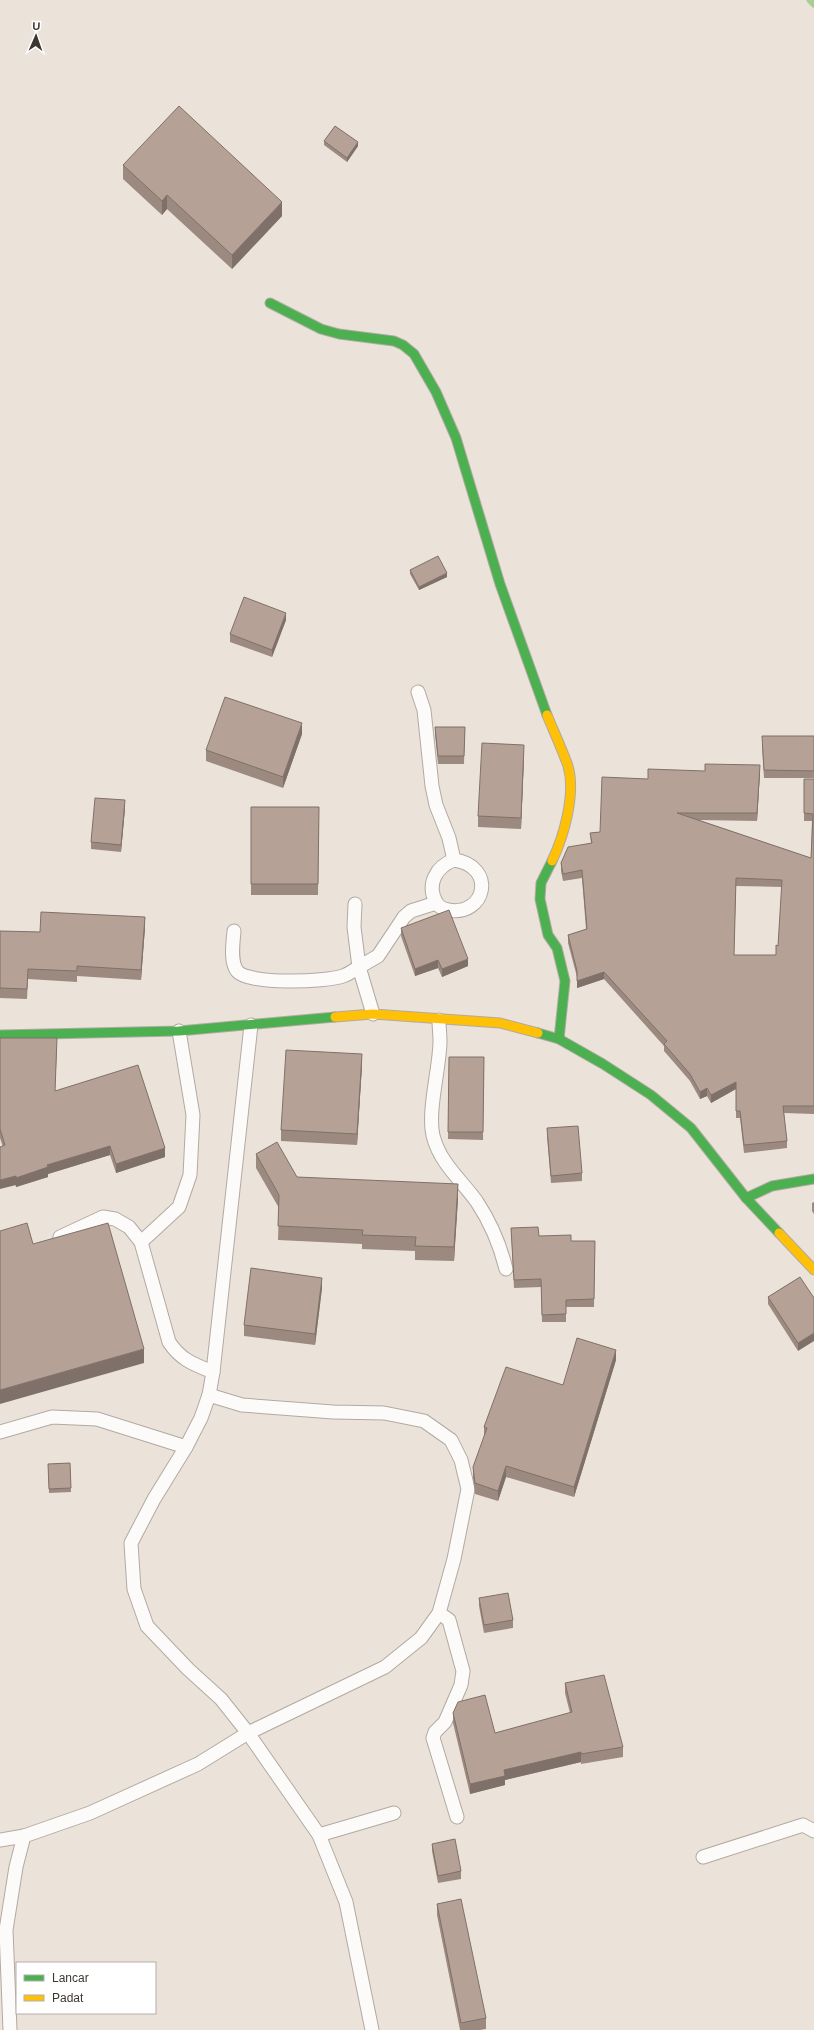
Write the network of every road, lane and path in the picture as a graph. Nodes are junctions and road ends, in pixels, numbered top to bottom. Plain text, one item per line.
1 (270, 302) dead end
2 (418, 692) dead end
3 (454, 860) junction
4 (436, 903) junction
5 (355, 904) dead end
6 (234, 931) dead end
7 (359, 967) junction
8 (373, 1014) junction
9 (439, 1020) junction
10 (251, 1025) junction
11 (179, 1031) junction
12 (0, 1035) edge
13 (559, 1039) junction
14 (814, 1179) edge
15 (746, 1198) junction
16 (60, 1237) edge
17 (141, 1242) junction
18 (506, 1269) dead end
19 (814, 1270) edge
20 (213, 1372) junction
21 (209, 1395) junction
22 (0, 1432) edge
23 (186, 1447) junction
24 (439, 1613) junction
25 (248, 1733) junction
26 (394, 1813) dead end
27 (457, 1817) dead end
28 (814, 1831) edge
29 (319, 1835) junction
30 (24, 1836) junction
31 (0, 1840) edge
32 (703, 1857) dead end
33 (10, 2030) edge
34 (372, 2030) edge

1 - 13 street
2 - 3 lane
3 - 4 lane
3 - 4 lane
4 - 7 lane
5 - 7 lane
6 - 7 lane
7 - 8 lane
8 - 9 street
8 - 10 street
9 - 13 street
9 - 18 lane
10 - 11 street
10 - 20 lane
11 - 12 street
11 - 17 lane
13 - 15 street
14 - 15 street
15 - 19 street
16 - 17 lane
17 - 20 lane
20 - 21 lane
21 - 23 lane
21 - 24 lane
22 - 23 lane
23 - 25 lane
24 - 25 lane
24 - 27 lane
25 - 29 lane
25 - 30 lane
26 - 29 lane
28 - 32 lane
29 - 34 lane
30 - 31 lane
30 - 33 lane

